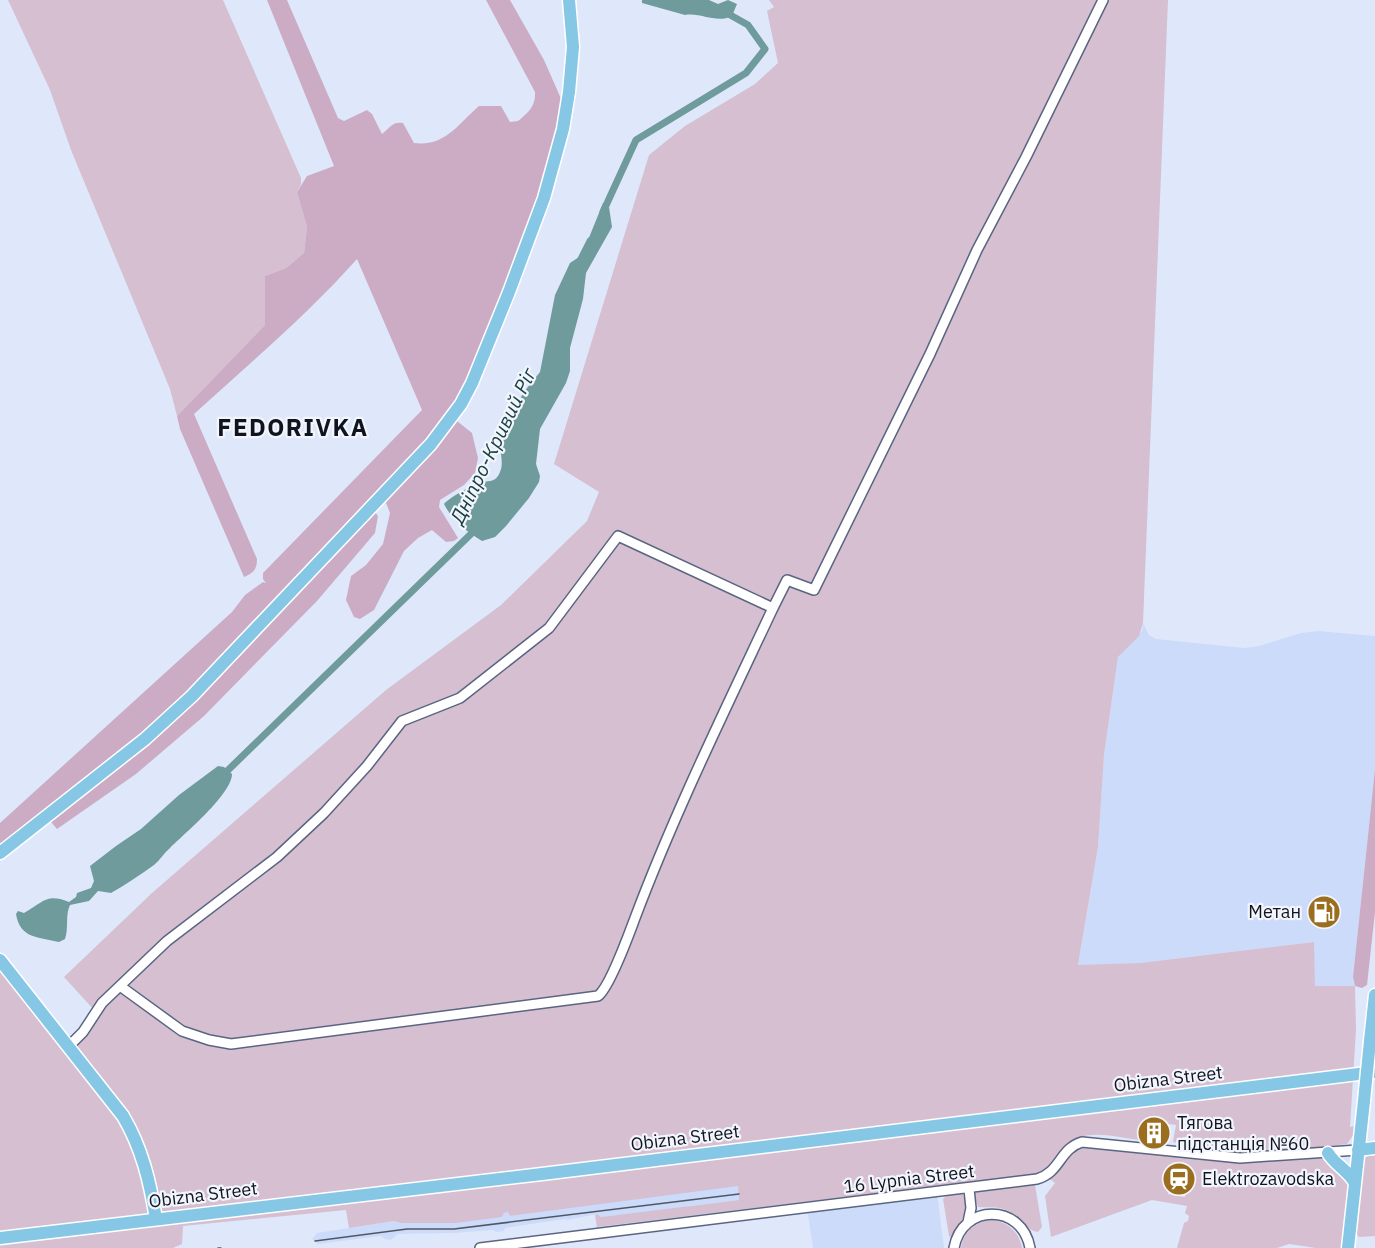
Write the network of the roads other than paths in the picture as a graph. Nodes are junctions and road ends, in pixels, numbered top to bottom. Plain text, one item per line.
1 (569, 0) edge
2 (1103, 0) edge
3 (773, 608) junction
4 (0, 853) edge
5 (0, 960) edge
6 (120, 986) junction
7 (1375, 995) edge
8 (1374, 1011) edge
9 (69, 1046) junction
10 (1375, 1072) edge
11 (1375, 1148) edge
12 (1358, 1150) junction
13 (1328, 1153) junction
14 (1355, 1183) junction
15 (969, 1188) junction
16 (971, 1203) junction
17 (984, 1215) junction
18 (156, 1219) junction
19 (968, 1222) junction
20 (0, 1238) edge
21 (480, 1248) edge
22 (954, 1248) edge
23 (1030, 1248) edge
24 (1348, 1248) edge

1 - 4 main road
2 - 3 street
3 - 6 street
3 - 6 street
5 - 9 main road
6 - 9 street
7 - 8 main road
8 - 12 main road, bridge
9 - 18 main road
10 - 18 main road, Obizna Street
11 - 12 main road
12 - 13 street, 16 Lypnia Street
12 - 14 main road
13 - 14 main road
13 - 15 street, 16 Lypnia Street
14 - 24 main road
15 - 16 street
15 - 21 street, 16 Lypnia Street
16 - 17 street
16 - 19 street
17 - 19 street
17 - 23 street
18 - 20 main road, Obizna Street
19 - 22 street

